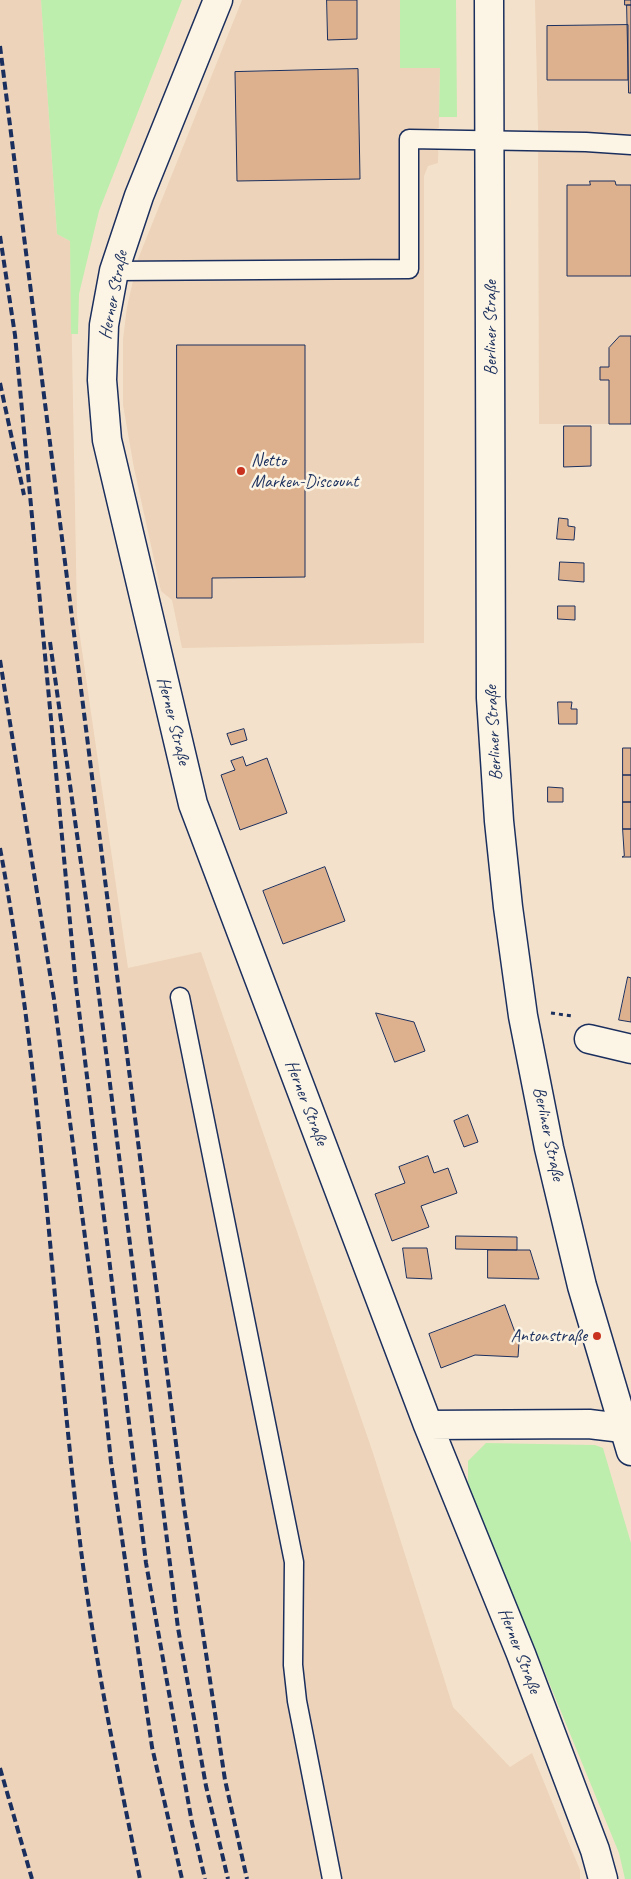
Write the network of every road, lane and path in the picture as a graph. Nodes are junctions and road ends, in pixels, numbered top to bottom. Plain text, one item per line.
1 (218, 0) edge
2 (489, 0) edge
3 (490, 141) junction
4 (631, 144) edge
5 (114, 271) junction
6 (180, 997) dead end
7 (523, 1016) junction
8 (589, 1039) joint
9 (631, 1049) edge
10 (428, 1425) junction
11 (629, 1436) edge
12 (332, 1879) edge
13 (603, 1879) edge

1 - 5 street, Herner Straße
2 - 3 street, Berliner Straße
3 - 4 lane
3 - 5 lane
3 - 7 street, Berliner Straße
5 - 10 street, Herner Straße
6 - 12 lane
7 - 8 path
7 - 11 street, Berliner Straße
8 - 9 street
10 - 11 street
10 - 13 street, Herner Straße

